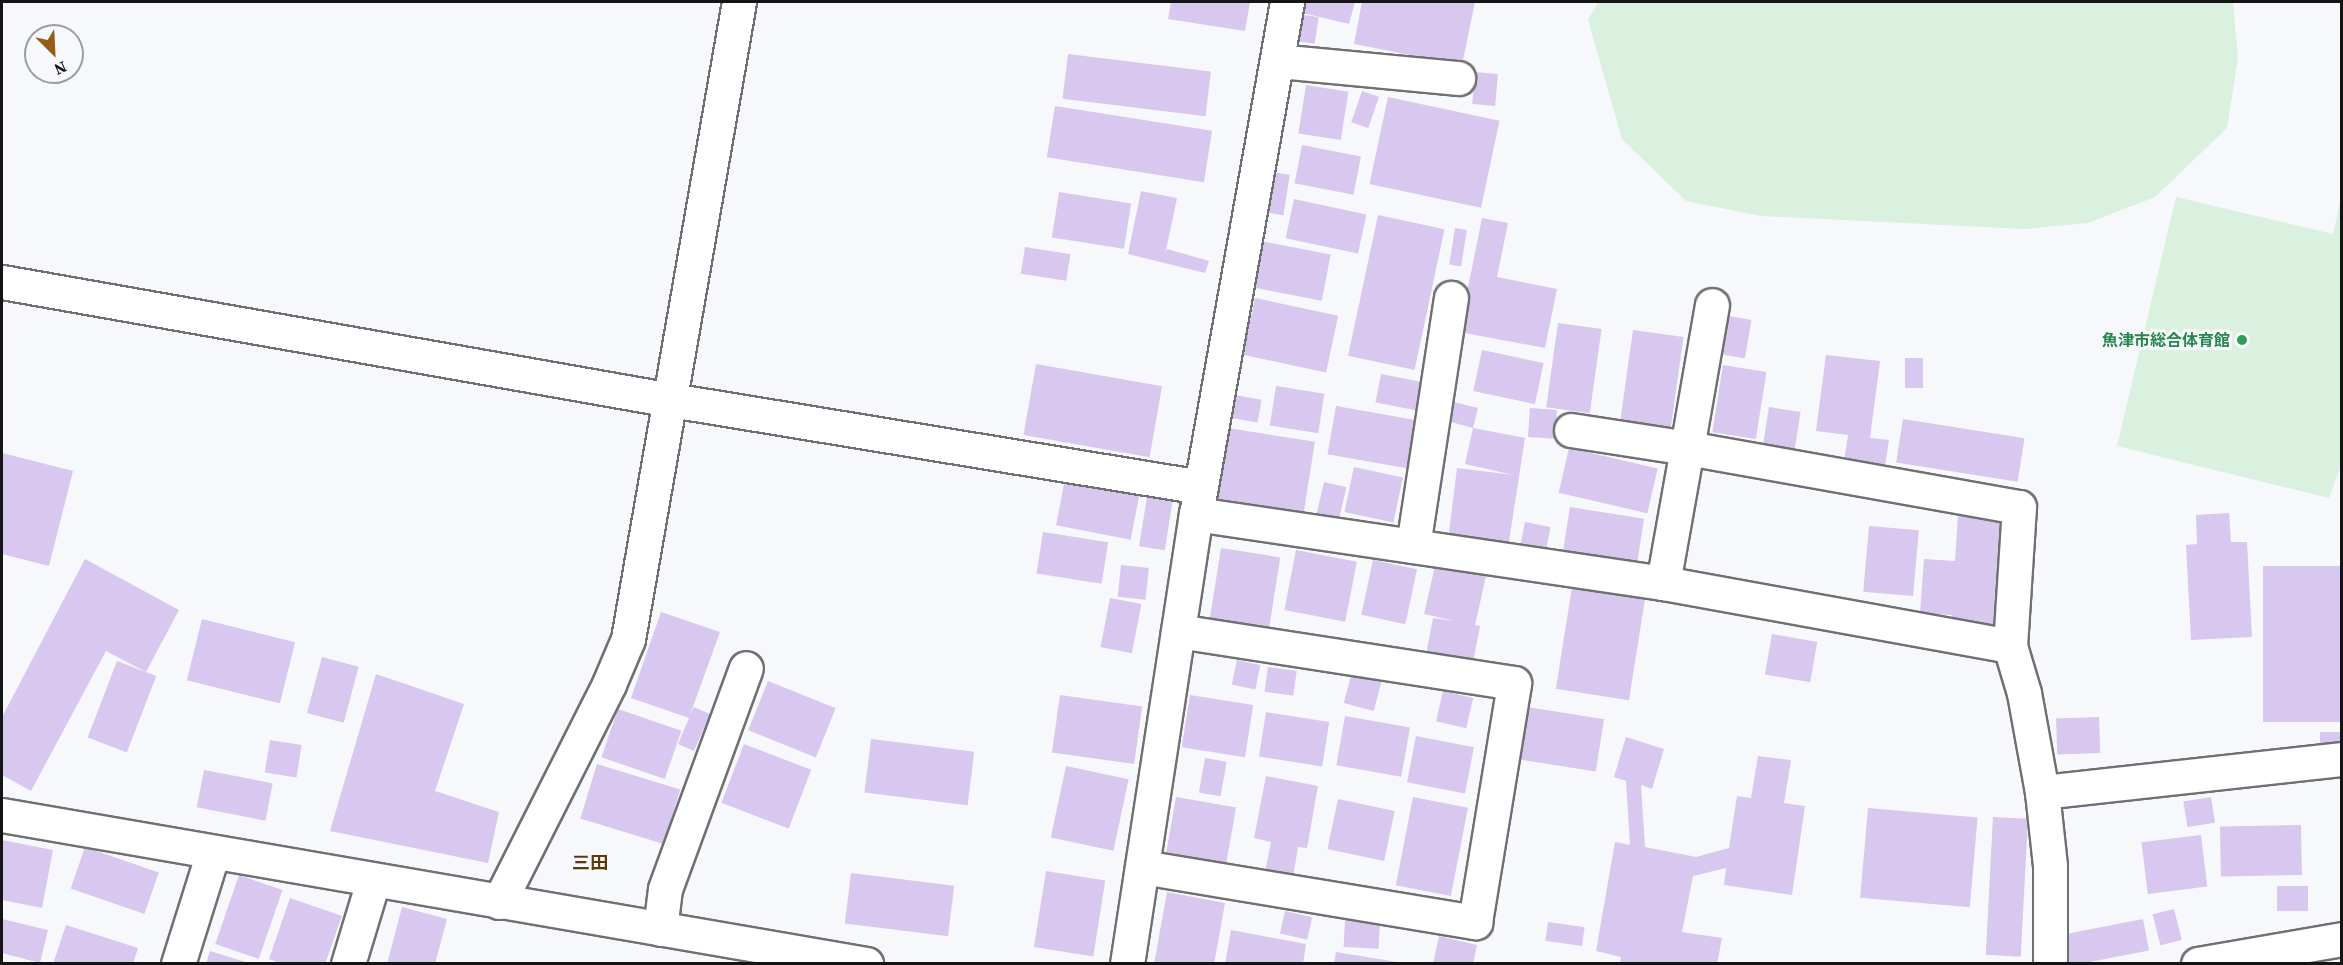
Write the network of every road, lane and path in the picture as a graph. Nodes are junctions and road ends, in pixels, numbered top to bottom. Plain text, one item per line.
1 (740, 2) edge
2 (1287, 2) edge
3 (1276, 61) junction
4 (1458, 78) dead end
5 (2, 282) edge
6 (1451, 298) dead end
7 (1712, 305) dead end
8 (671, 400) junction
9 (1571, 430) dead end
10 (1687, 448) junction
11 (1198, 501) junction
12 (1413, 546) junction
13 (1663, 583) junction
14 (1178, 631) junction
15 (2010, 646) junction
16 (746, 668) dead end
17 (2342, 759) edge
18 (2042, 792) junction
19 (2, 815) edge
20 (213, 852) junction
21 (1142, 867) junction
22 (373, 881) junction
23 (499, 902) junction
24 (660, 929) junction
25 (2342, 939) edge
26 (178, 963) edge
27 (348, 963) edge
28 (866, 963) edge
29 (1127, 963) edge
30 (2050, 963) edge
31 (2198, 963) edge

1 - 8 street
2 - 3 street
3 - 4 street
3 - 11 street
5 - 8 street
6 - 12 street
7 - 10 street
8 - 11 street
8 - 23 street
9 - 10 street
10 - 13 street
10 - 15 street
11 - 12 street
11 - 14 street
12 - 13 street
13 - 15 street
14 - 21 street
14 - 21 street
15 - 18 street
16 - 24 street
17 - 18 street
18 - 30 street
19 - 20 street
20 - 22 street
20 - 26 street
21 - 29 street
22 - 23 street
22 - 27 street
23 - 24 street
24 - 28 street
25 - 31 street

